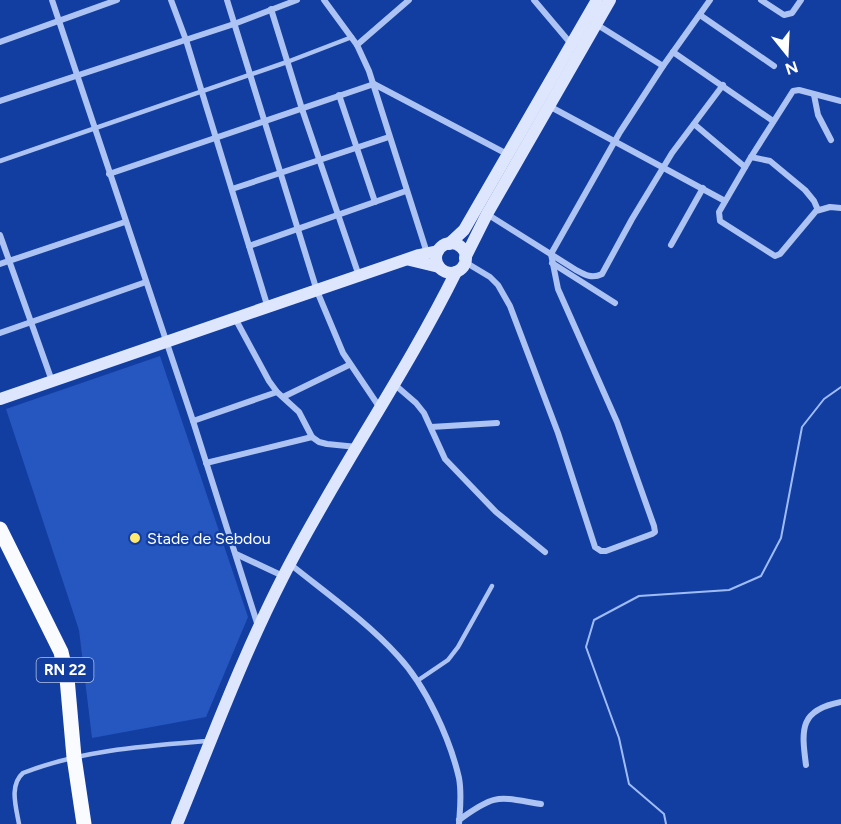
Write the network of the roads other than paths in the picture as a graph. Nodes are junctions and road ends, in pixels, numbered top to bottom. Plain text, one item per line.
1 (52, 0) edge
2 (116, 0) edge
3 (171, 0) edge
4 (227, 0) edge
5 (297, 0) edge
6 (324, 0) edge
7 (409, 0) edge
8 (534, 0) edge
9 (597, 0) edge
10 (610, 0) edge
11 (710, 0) edge
12 (761, 0) edge
13 (801, 0) edge
14 (271, 9) junction
15 (700, 15) junction
16 (59, 21) junction
17 (234, 24) junction
18 (596, 24) junction
19 (352, 37) junction
20 (186, 40) junction
21 (0, 42) edge
22 (357, 45) junction
23 (575, 48) junction
24 (674, 52) junction
25 (287, 62) junction
26 (663, 66) junction
27 (774, 66) dead end
28 (249, 75) junction
29 (78, 76) junction
30 (374, 84) junction
31 (723, 85) junction
32 (201, 91) junction
33 (339, 95) junction
34 (814, 95) junction
35 (841, 100) edge
36 (0, 101) edge
37 (549, 106) junction
38 (302, 109) junction
39 (773, 121) junction
40 (264, 122) junction
41 (694, 124) junction
42 (95, 128) junction
43 (389, 137) junction
44 (216, 138) junction
45 (831, 140) dead end
46 (614, 141) junction
47 (357, 148) junction
48 (507, 154) junction
49 (751, 157) junction
50 (320, 160) junction
51 (0, 161) edge
52 (664, 166) junction
53 (745, 166) junction
54 (109, 174) junction
55 (280, 174) junction
56 (703, 188) junction
57 (232, 189) junction
58 (406, 191) junction
59 (726, 201) junction
60 (375, 202) junction
61 (841, 208) edge
62 (818, 210) junction
63 (487, 214) junction
64 (339, 215) junction
65 (125, 222) junction
66 (298, 230) junction
67 (0, 235) edge
68 (449, 244) junction
69 (671, 245) dead end
70 (249, 246) junction
71 (432, 252) junction
72 (551, 254) junction
73 (410, 260) junction
74 (465, 260) junction
75 (8, 262) junction
76 (0, 264) edge
77 (552, 264) junction
78 (440, 269) junction
79 (456, 272) junction
80 (359, 277) junction
81 (146, 282) junction
82 (317, 291) junction
83 (446, 291) junction
84 (615, 303) dead end
85 (268, 308) junction
86 (236, 320) junction
87 (31, 323) junction
88 (0, 333) edge
89 (166, 344) junction
90 (349, 365) junction
91 (52, 382) junction
92 (394, 384) junction
93 (280, 395) junction
94 (0, 399) edge
95 (380, 408) junction
96 (193, 421) junction
97 (497, 423) dead end
98 (430, 428) junction
99 (312, 437) junction
100 (357, 447) junction
101 (206, 463) junction
102 (0, 529) edge
103 (545, 552) dead end
104 (236, 554) junction
105 (290, 564) junction
106 (283, 576) junction
107 (492, 586) dead end
108 (258, 629) junction
109 (417, 681) junction
110 (841, 702) edge
111 (211, 741) junction
112 (74, 757) junction
113 (806, 765) dead end
114 (541, 804) dead end
115 (459, 822) edge
116 (19, 824) edge
117 (84, 824) edge
118 (177, 824) edge

1 - 16 street
2 - 16 street
3 - 20 street
4 - 17 street
5 - 14 street
6 - 19 street
7 - 22 street
8 - 23 street
9 - 23 main road
10 - 18 main road
11 - 15 street
12 - 13 street
14 - 17 street
14 - 25 street
15 - 24 street
15 - 27 street
16 - 21 street
16 - 29 street
17 - 20 street
17 - 28 street
18 - 23 main road
18 - 26 street
19 - 22 street
19 - 25 lane
20 - 29 street
20 - 32 street
22 - 30 street
23 - 37 main road
23 - 48 main road
24 - 26 street
24 - 31 street
25 - 28 lane
25 - 38 street
26 - 46 street
28 - 32 lane
28 - 40 street
29 - 36 street
29 - 42 street
30 - 33 street
30 - 43 street
30 - 48 street
31 - 39 street
31 - 41 street
32 - 42 lane
32 - 44 street
33 - 38 street
33 - 47 street
34 - 35 street
34 - 39 street
34 - 45 street
37 - 46 street
37 - 63 main road
38 - 40 street
38 - 50 street
39 - 49 street
40 - 44 street
40 - 55 street
41 - 52 street
41 - 53 street
42 - 51 lane
42 - 54 street
43 - 47 street
43 - 58 street
44 - 54 street
44 - 57 street
46 - 52 street
46 - 72 street
47 - 50 street
47 - 60 street
48 - 68 main road
49 - 53 street
49 - 62 street
50 - 55 street
50 - 64 street
52 - 56 street
52 - 72 street
53 - 59 street
54 - 65 street
55 - 57 street
55 - 66 street
56 - 59 street
56 - 69 street
57 - 70 street
58 - 60 street
58 - 71 street
59 - 62 street
60 - 64 street
61 - 62 street
63 - 72 street
63 - 74 main road
64 - 66 street
64 - 80 street
65 - 75 street
65 - 81 street
66 - 70 street
66 - 82 street
67 - 75 street
68 - 71 main road
68 - 74 main road
70 - 85 street
71 - 73 main road
71 - 78 main road
72 - 77 street
73 - 78 main road
73 - 80 main road
74 - 77 street
74 - 79 main road
75 - 76 street
75 - 87 street
77 - 84 street
78 - 79 main road
78 - 83 main road
79 - 83 main road
80 - 82 main road
81 - 87 street
81 - 89 street
82 - 85 main road
82 - 90 street
83 - 92 main road
85 - 86 main road
86 - 89 main road
86 - 93 street
87 - 88 street
87 - 91 street
89 - 91 main road
89 - 96 street
90 - 93 street
90 - 95 street
91 - 94 main road
92 - 95 main road
92 - 98 street
93 - 96 street
93 - 99 street
95 - 100 main road
96 - 101 street
97 - 98 street
98 - 103 street
99 - 100 street
99 - 101 street
100 - 105 main road
101 - 104 street
102 - 112 main road, RN 22
104 - 106 street
104 - 108 street
105 - 106 main road
105 - 109 street
106 - 108 main road
107 - 109 lane
108 - 111 main road
109 - 115 street
110 - 113 street
111 - 112 lane
111 - 118 main road
112 - 116 lane
112 - 117 main road, RN 22
114 - 115 street

